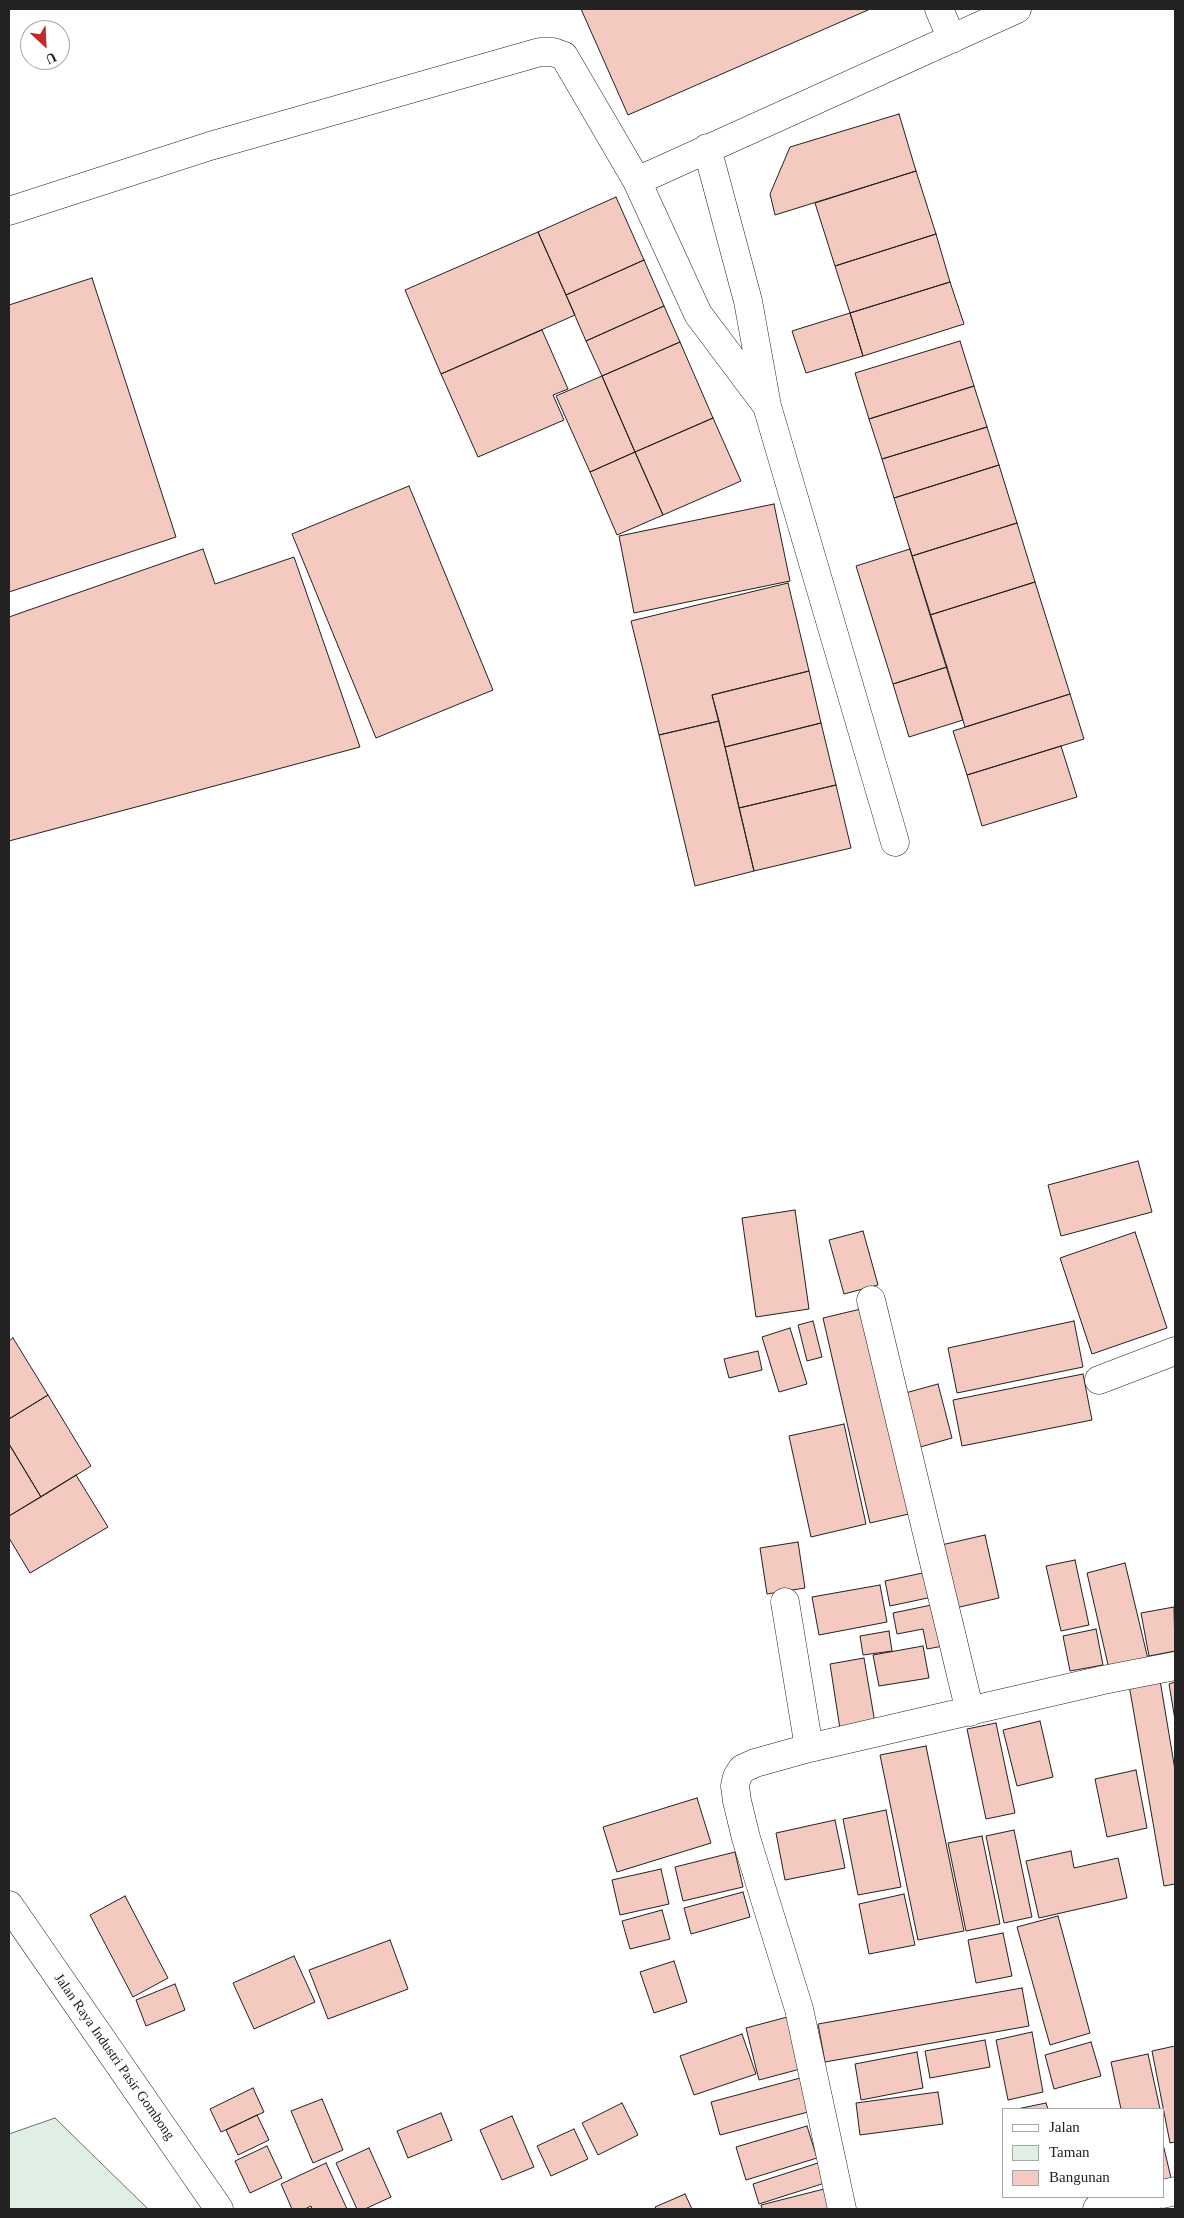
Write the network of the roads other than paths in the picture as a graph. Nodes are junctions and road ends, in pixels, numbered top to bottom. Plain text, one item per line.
1 (939, 9) edge
2 (1017, 9) edge
3 (952, 39) junction
4 (707, 148) junction
5 (637, 180) junction
6 (9, 212) edge
7 (767, 406) junction
8 (895, 842) dead end
9 (871, 1300) dead end
10 (1175, 1351) edge
11 (1099, 1380) dead end
12 (786, 1602) dead end
13 (1175, 1666) edge
14 (970, 1712) junction
15 (809, 1748) junction
16 (9, 1905) edge
17 (1146, 2198) edge
18 (219, 2209) edge
19 (842, 2209) edge
20 (1097, 2209) edge

1 - 3 street
2 - 3 street
3 - 4 street
4 - 5 street
4 - 7 street
5 - 6 street
5 - 7 street
7 - 8 street
9 - 14 street
10 - 11 street
12 - 15 street
13 - 14 street
14 - 15 street
15 - 19 street
16 - 18 street, Jalan Raya Industri Pasir Gombong
17 - 20 street

